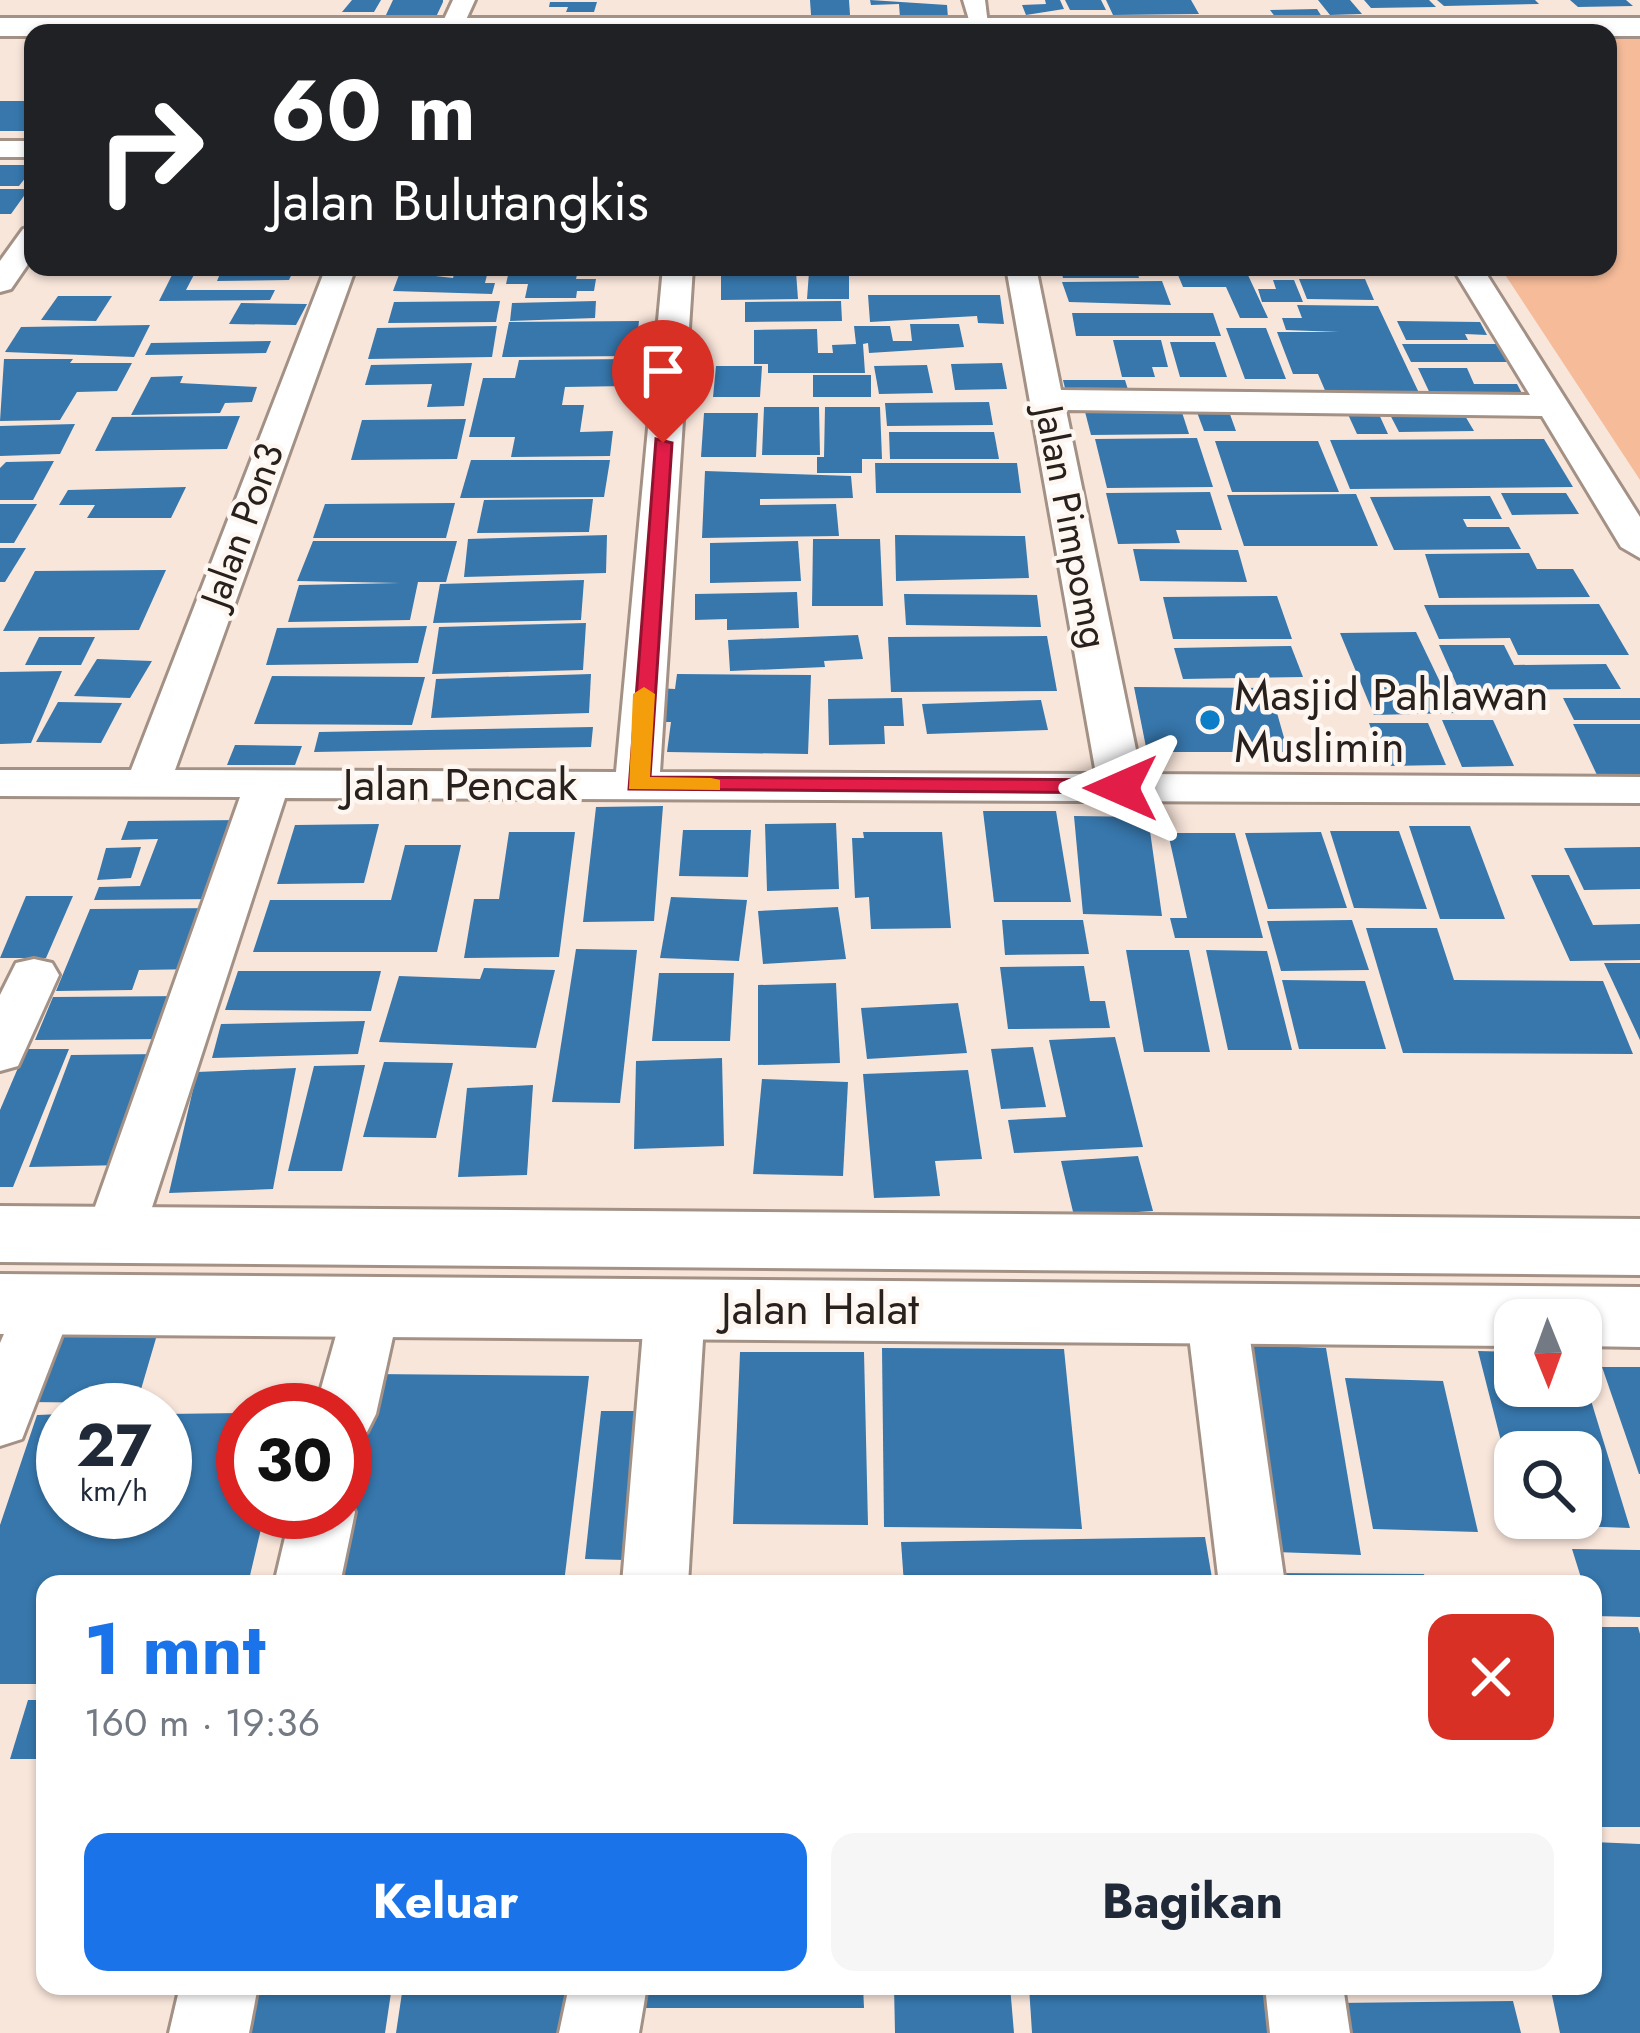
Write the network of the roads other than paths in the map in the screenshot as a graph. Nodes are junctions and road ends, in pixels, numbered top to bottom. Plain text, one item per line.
1 (458, 14) edge
2 (978, 14) edge
3 (106, 24) edge
4 (1197, 24) edge
5 (24, 248) edge
6 (338, 276) edge
7 (677, 276) edge
8 (1023, 276) edge
9 (1472, 276) edge
10 (0, 283) edge
11 (1048, 400) junction
12 (1556, 406) junction
13 (1640, 547) edge
14 (0, 783) edge
15 (148, 784) junction
16 (637, 784) junction
17 (267, 785) junction
18 (1121, 788) junction
19 (1640, 790) edge
20 (34, 975) dead end
21 (0, 1053) edge
22 (0, 1234) edge
23 (114, 1235) junction
24 (1640, 1247) edge
25 (23, 1304) edge
26 (370, 1305) junction
27 (675, 1307) junction
28 (1216, 1311) junction
29 (1640, 1317) edge
30 (352, 1383) edge
31 (0, 1421) edge
32 (317, 1539) edge
33 (310, 1575) edge
34 (656, 1575) edge
35 (1251, 1575) edge
36 (217, 1995) edge
37 (606, 1995) edge
38 (1305, 1995) edge
39 (209, 2033) edge
40 (599, 2033) edge
41 (1310, 2033) edge

1 - 2 street
1 - 3 street
2 - 4 street
5 - 10 street
6 - 15 street, Jalan Pon3
7 - 16 street
8 - 11 street, Jalan Pimpomg
9 - 12 street
11 - 12 street
11 - 18 street, Jalan Pimpomg
12 - 13 street
14 - 15 street, Jalan Pencak
15 - 17 street, Jalan Pencak
16 - 17 street, Jalan Pencak
16 - 18 street, Jalan Pencak
17 - 23 street
18 - 19 street, Jalan Pencak
20 - 21 street
22 - 23 street, Jalan Halat
23 - 24 street, Jalan Halat
25 - 26 street, Jalan Halat
25 - 31 street
26 - 27 street, Jalan Halat
26 - 30 street
27 - 28 street, Jalan Halat
27 - 34 street
28 - 29 street, Jalan Halat
28 - 35 street
32 - 33 street
36 - 39 street
37 - 40 street
38 - 41 street

